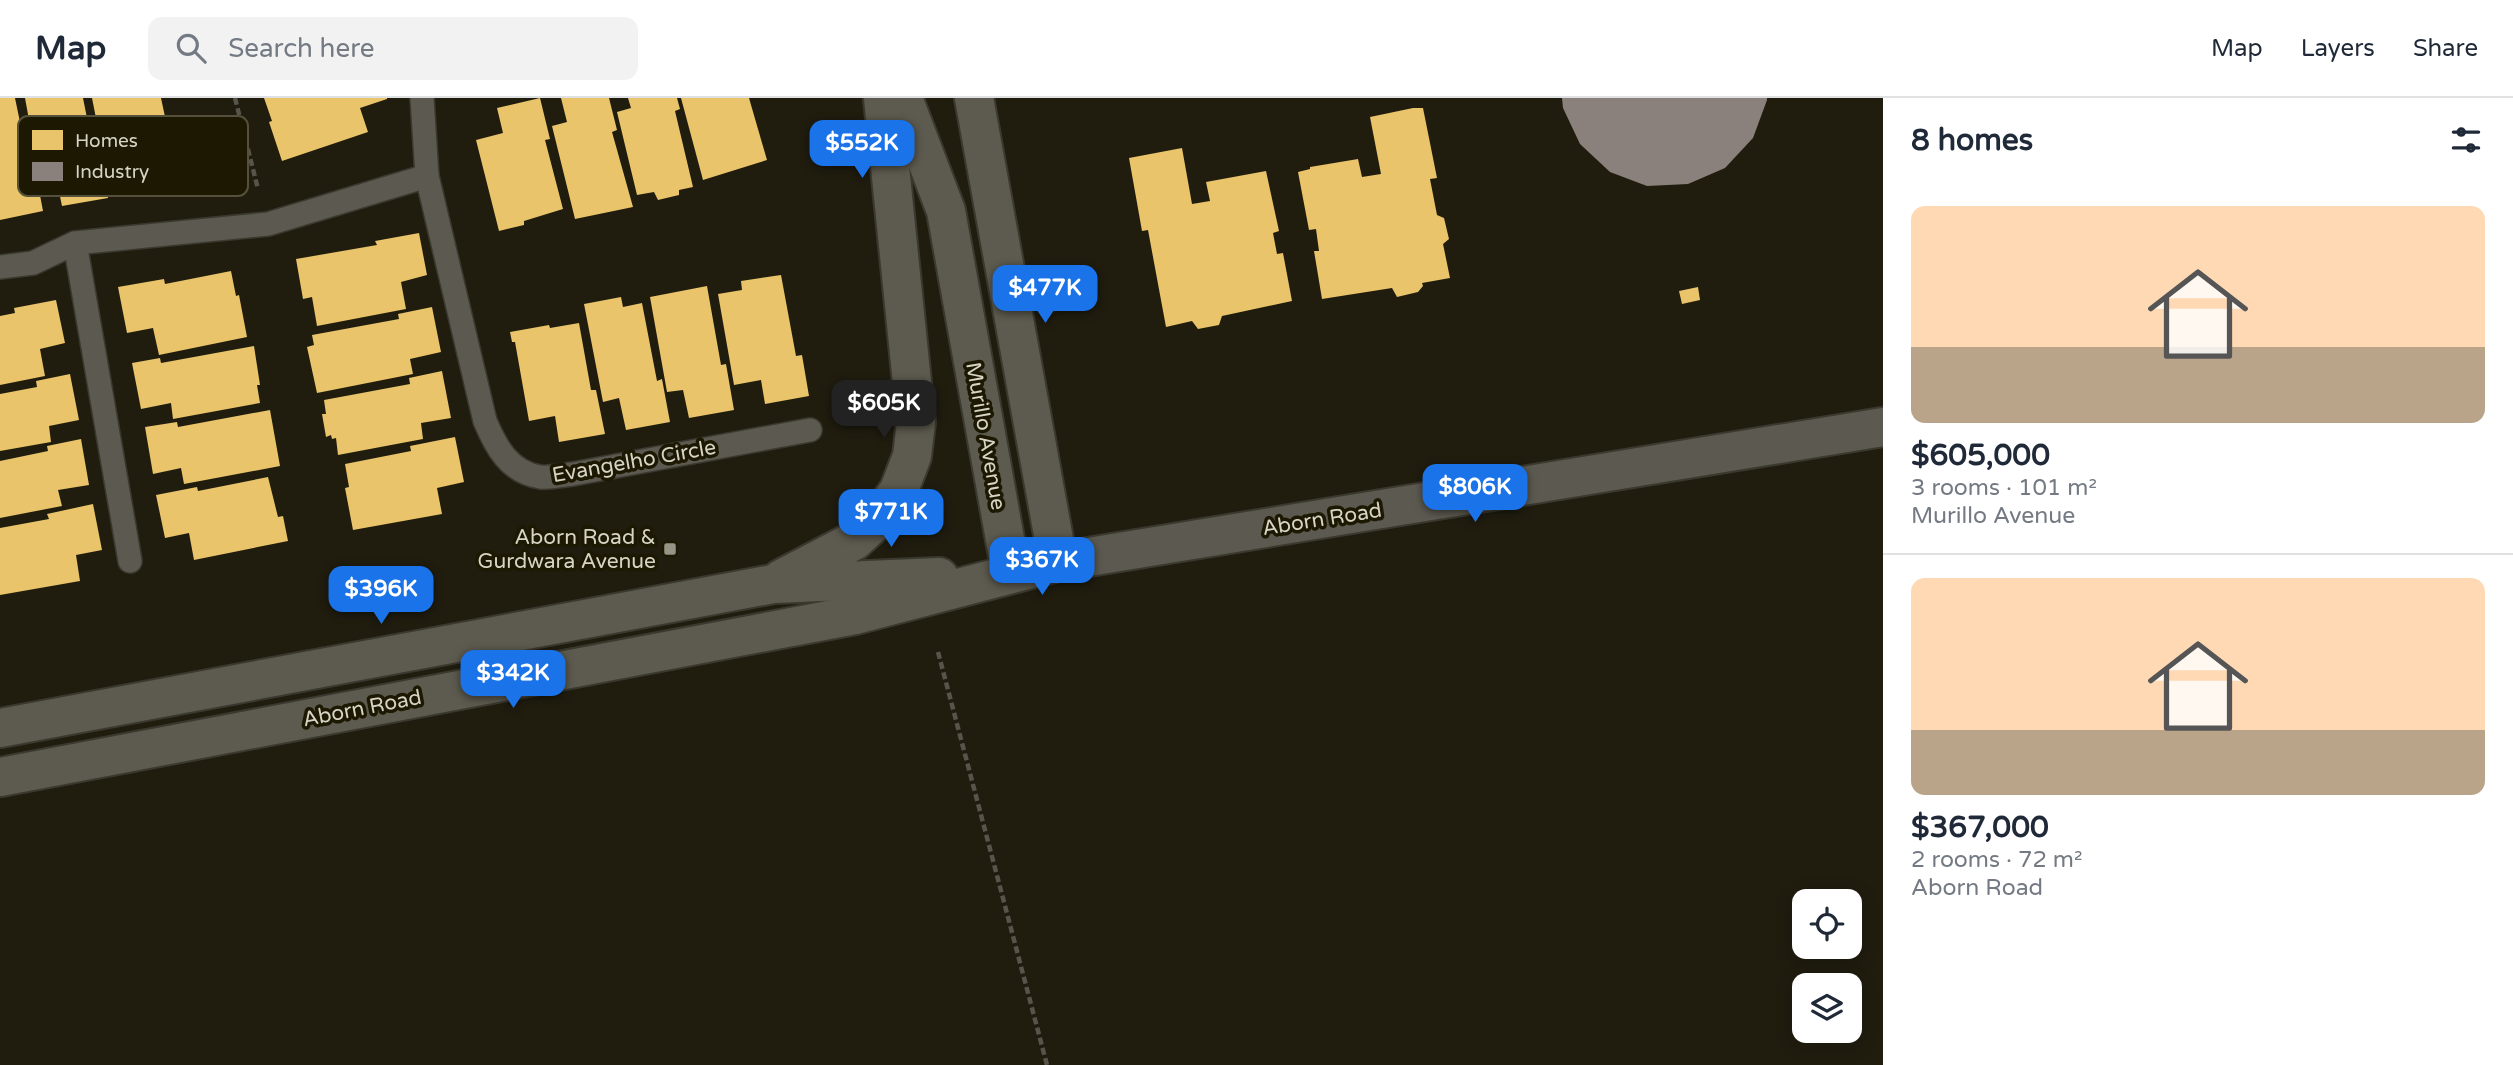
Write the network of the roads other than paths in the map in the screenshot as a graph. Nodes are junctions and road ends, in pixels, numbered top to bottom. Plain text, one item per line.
1 (422, 98) edge
2 (883, 98) edge
3 (904, 98) edge
4 (974, 98) edge
5 (427, 176) junction
6 (75, 243) junction
7 (0, 267) edge
8 (1883, 427) edge
9 (810, 430) dead end
10 (130, 561) dead end
11 (1058, 562) junction
12 (1011, 573) junction
13 (773, 584) junction
14 (0, 728) edge
15 (0, 777) edge

1 - 5 lane, Evangelho Circle
2 - 13 main road
3 - 12 main road, Murillo Avenue
4 - 11 main road
5 - 6 lane
5 - 9 lane, Evangelho Circle
6 - 7 lane
6 - 10 lane
8 - 11 street, Aborn Road
11 - 12 main road, Aborn Road
12 - 13 main road, Aborn Road
12 - 15 main road, Aborn Road
13 - 14 main road, Aborn Road

